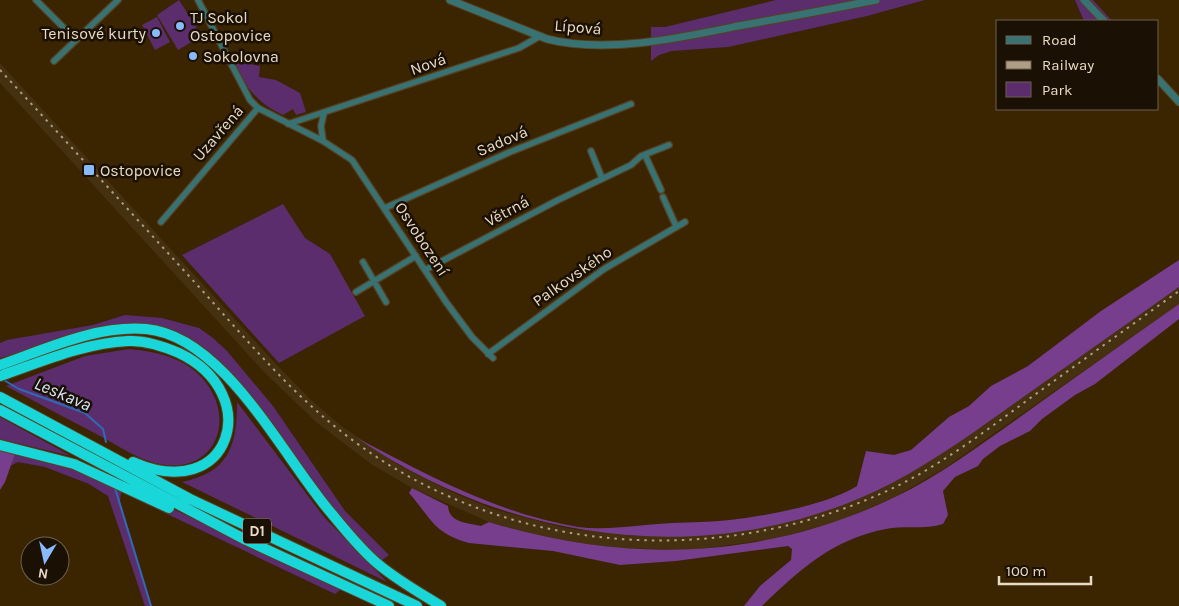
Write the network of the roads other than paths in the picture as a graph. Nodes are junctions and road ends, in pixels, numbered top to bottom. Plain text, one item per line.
1 (36, 0) edge
2 (118, 0) edge
3 (198, 0) edge
4 (450, 0) edge
5 (876, 0) edge
6 (1084, 0) edge
7 (1103, 20) edge
8 (540, 36) junction
9 (76, 40) junction
10 (54, 61) dead end
11 (1159, 80) edge
12 (1179, 102) edge
13 (631, 104) dead end
14 (258, 108) junction
15 (321, 115) junction
16 (288, 124) junction
17 (320, 138) junction
18 (669, 145) dead end
19 (591, 151) dead end
20 (645, 155) junction
21 (602, 178) junction
22 (661, 190) dead end
23 (663, 197) dead end
24 (385, 208) junction
25 (161, 222) dead end
26 (685, 222) dead end
27 (676, 226) junction
28 (416, 256) junction
29 (363, 262) dead end
30 (425, 270) junction
31 (375, 282) junction
32 (356, 292) dead end
33 (386, 302) dead end
34 (491, 356) joint
35 (3, 364) edge
36 (0, 376) edge
37 (0, 397) edge
38 (0, 410) edge
39 (0, 445) edge
40 (99, 451) junction
41 (246, 540) junction
42 (389, 606) edge
43 (417, 606) edge
44 (441, 606) edge

1 - 9 street
2 - 9 street
3 - 14 street, Osvobození
4 - 8 street, Lípová
5 - 8 street, Lípová
6 - 7 street
8 - 15 street, Nová
9 - 10 street
11 - 12 street
13 - 24 street, Sadová
14 - 16 street, Osvobození
14 - 25 street, Uzavřená
15 - 16 street, Nová
15 - 17 street
16 - 17 street, Osvobození
17 - 24 street, Osvobození
18 - 20 street, Větrná
19 - 21 street
20 - 21 street, Větrná
20 - 22 street
21 - 30 street, Větrná
23 - 27 street
24 - 28 street, Osvobození
26 - 27 street, Palkovského
27 - 34 street, Palkovského
28 - 30 street, Osvobození
28 - 31 street
29 - 31 street
30 - 34 street, Osvobození
31 - 32 street
31 - 33 street
35 - 44 highway
36 - 40 highway
37 - 40 highway, D1
38 - 41 highway, D1
39 - 41 highway
40 - 43 highway, D1
41 - 42 highway, D1

